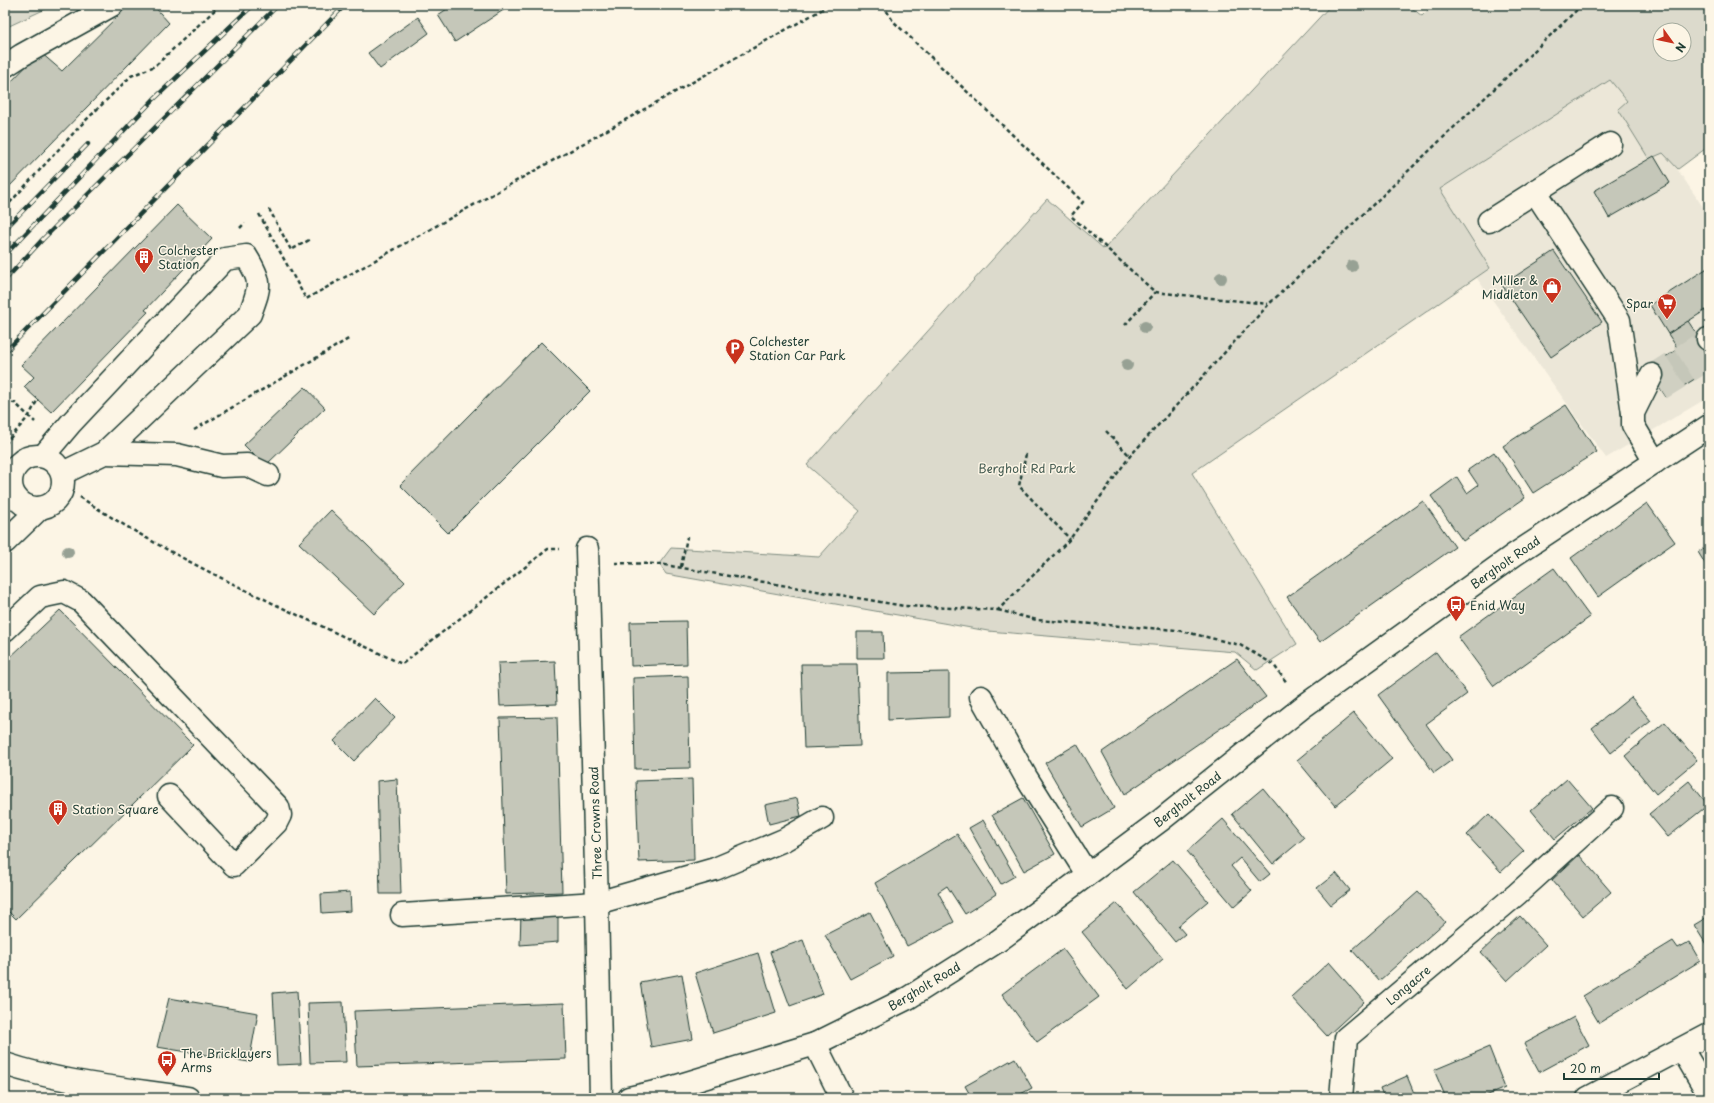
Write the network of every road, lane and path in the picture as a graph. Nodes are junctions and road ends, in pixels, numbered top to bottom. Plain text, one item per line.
1 (112, 5) edge
2 (220, 5) edge
3 (830, 5) edge
4 (883, 5) edge
5 (1582, 5) edge
6 (5, 66) edge
7 (1610, 144) dead end
8 (1535, 192) junction
9 (5, 208) edge
10 (269, 209) dead end
11 (259, 214) dead end
12 (1488, 221) dead end
13 (311, 238) dead end
14 (1155, 292) junction
15 (1269, 304) junction
16 (1125, 324) dead end
17 (350, 338) dead end
18 (1656, 382) tunnel mouth
19 (38, 399) dead end
20 (1633, 413) junction
21 (1709, 426) edge
22 (1106, 431) dead end
23 (188, 433) dead end
24 (5, 444) edge
25 (104, 453) junction
26 (1026, 454) dead end
27 (44, 456) junction
28 (1130, 456) junction
29 (10, 462) edge
30 (1655, 462) junction
31 (63, 473) junction
32 (268, 474) dead end
33 (8, 490) edge
34 (87, 493) dead end
35 (40, 508) junction
36 (687, 537) dead end
37 (1070, 539) junction
38 (7, 541) edge
39 (548, 549) dead end
40 (587, 556) joint
41 (681, 568) junction
42 (998, 610) junction
43 (5, 630) edge
44 (981, 697) dead end
45 (1304, 706) junction
46 (169, 796) dead end
47 (1612, 808) dead end
48 (822, 818) dead end
49 (1087, 874) junction
50 (597, 902) junction
51 (402, 915) dead end
52 (1709, 1034) edge
53 (815, 1044) junction
54 (1682, 1049) junction
55 (11, 1068) edge
56 (1709, 1095) edge
57 (188, 1098) edge
58 (601, 1098) edge
59 (629, 1098) edge
60 (842, 1098) edge
61 (1342, 1098) edge
62 (1588, 1098) edge

1 - 6 main road
2 - 9 path
3 - 11 path
4 - 14 path
5 - 15 path
7 - 8 main road
8 - 12 main road
8 - 20 main road
10 - 13 path
14 - 15 path
14 - 16 path
15 - 28 path
17 - 23 path
18 - 20 main road
19 - 24 path
20 - 30 main road
21 - 30 main road, Bergholt Road
22 - 28 path
25 - 27 main road
25 - 31 main road
25 - 32 main road
26 - 37 path
27 - 29 main road
27 - 31 main road
28 - 37 path
29 - 33 main road
30 - 45 main road, Bergholt Road
31 - 35 main road
33 - 35 main road
34 - 39 path
35 - 38 main road
36 - 41 path
37 - 42 path
40 - 41 path
40 - 50 main road, Three Crowns Road
41 - 42 path
42 - 45 path
43 - 46 main road
44 - 49 main road
45 - 49 main road, Bergholt Road
47 - 61 main road, Longacre
48 - 50 main road
49 - 53 main road, Bergholt Road
50 - 51 main road
50 - 58 main road, Three Crowns Road
52 - 54 main road
53 - 59 main road, Bergholt Road
53 - 60 main road
54 - 56 main road
54 - 62 main road
55 - 57 main road

